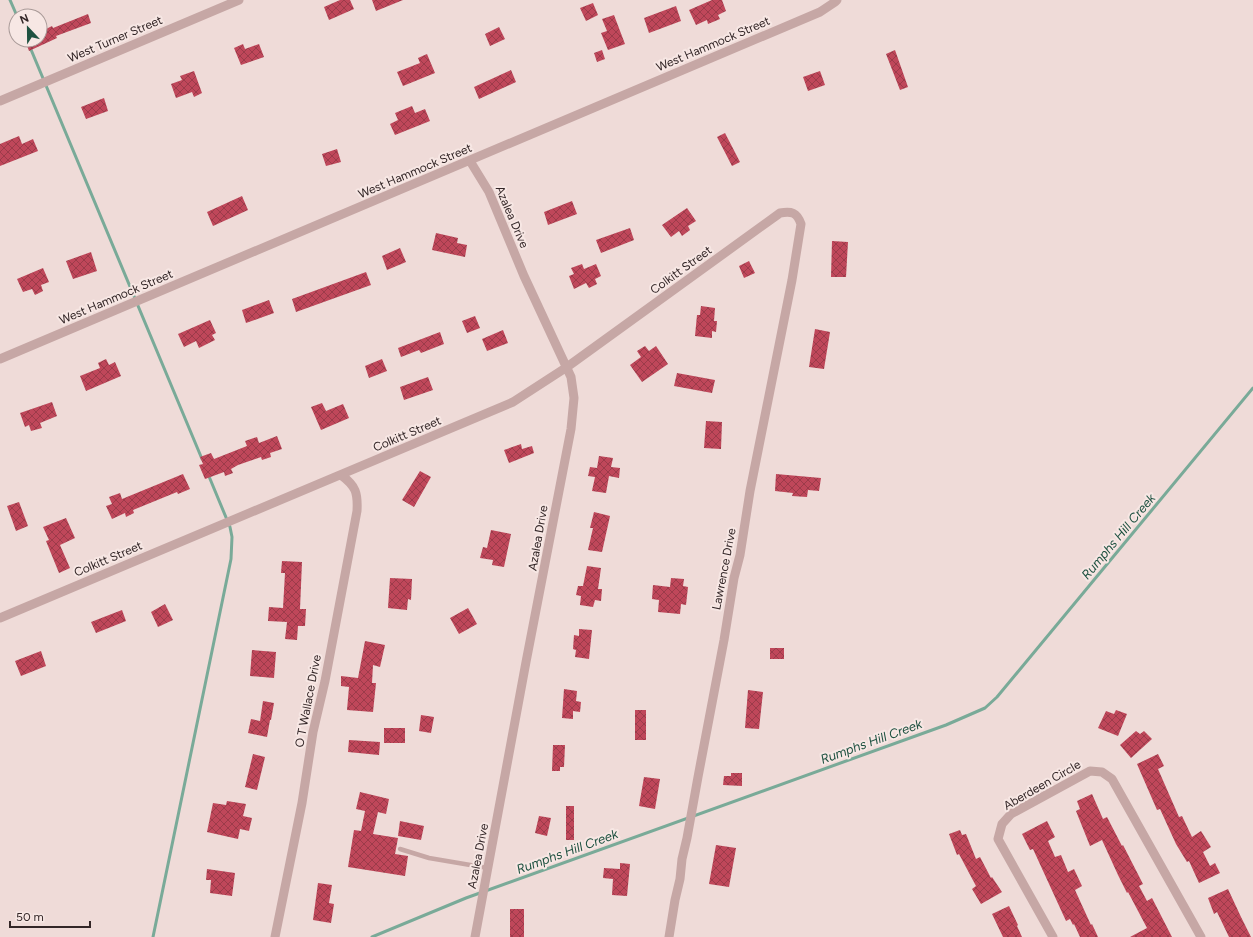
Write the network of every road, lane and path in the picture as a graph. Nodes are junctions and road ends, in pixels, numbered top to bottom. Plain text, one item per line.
1 (239, 0) edge
2 (837, 0) edge
3 (0, 101) edge
4 (470, 161) junction
5 (789, 211) joint
6 (0, 359) edge
7 (567, 367) junction
8 (341, 475) junction
9 (0, 618) edge
10 (400, 849) dead end
11 (488, 868) junction
12 (275, 937) edge
13 (475, 937) edge
14 (669, 937) edge
15 (1052, 937) edge
16 (1201, 937) edge

1 - 3 street, West Turner Street
2 - 4 street, West Hammock Street
4 - 6 street, West Hammock Street
4 - 7 street, Azalea Drive
5 - 7 street, Colkitt Street
5 - 14 street, Lawrence Drive
7 - 8 street, Colkitt Street
7 - 11 street, Azalea Drive
8 - 9 street, Colkitt Street
8 - 12 street, O T Wallace Drive
10 - 11 lane
11 - 13 street, Azalea Drive
15 - 16 street, Aberdeen Circle

